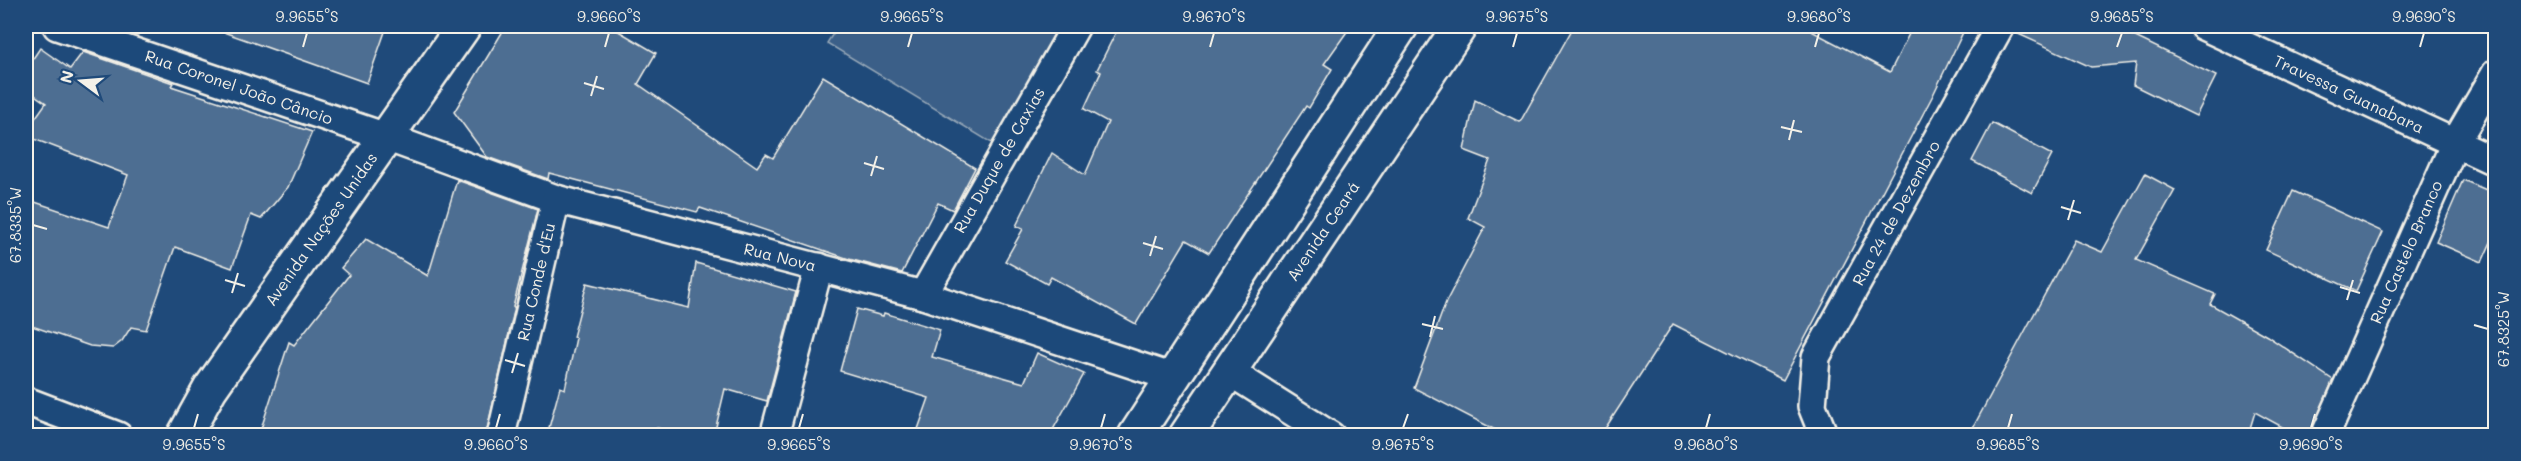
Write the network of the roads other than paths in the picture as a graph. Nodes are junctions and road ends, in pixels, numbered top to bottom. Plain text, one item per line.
1 (57, 26) edge
2 (464, 26) edge
3 (1076, 26) edge
4 (1401, 26) edge
5 (1460, 26) edge
6 (2000, 26) edge
7 (2203, 26) edge
8 (2496, 73) edge
9 (386, 137) junction
10 (2455, 143) junction
11 (2496, 162) edge
12 (556, 199) junction
13 (819, 267) junction
14 (923, 295) junction
15 (1230, 372) junction
16 (1174, 378) junction
17 (26, 401) edge
18 (118, 435) edge
19 (183, 435) edge
20 (501, 435) edge
21 (774, 435) edge
22 (1136, 435) edge
23 (1186, 435) edge
24 (1331, 435) edge
25 (1824, 435) edge
26 (2325, 435) edge

1 - 9 street, Rua Coronel João Câncio
2 - 9 main road, Avenida Nações Unidas
3 - 14 street, Rua Duque de Caxias
4 - 16 main road
5 - 15 main road, Avenida Ceará
6 - 25 street, Rua 24 de Dezembro
7 - 10 street, Travessa Guanabara
8 - 10 street, Rua Castelo Branco
9 - 12 street, Rua Nova
9 - 19 main road, Avenida Nações Unidas
10 - 11 street, Travessa Guanabara
10 - 26 street, Rua Castelo Branco
12 - 13 street, Rua Nova
12 - 20 street, Rua Conde d'Eu
13 - 14 street, Rua Nova
13 - 21 street
14 - 16 street, Rua Nova
15 - 23 main road, Avenida Ceará
15 - 24 street
16 - 22 main road
17 - 18 street

